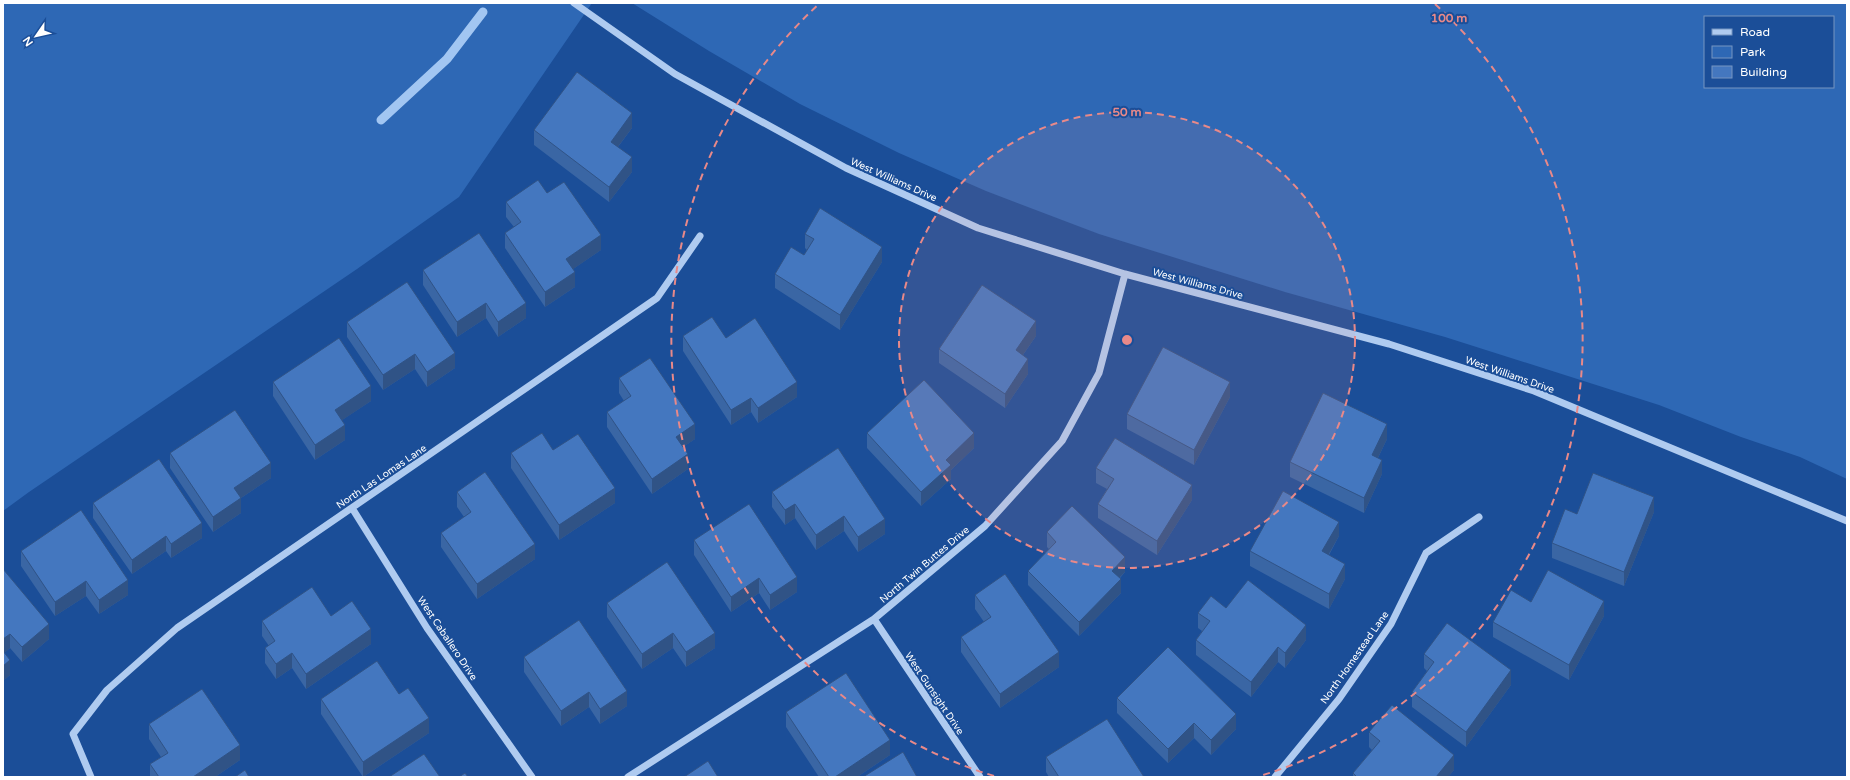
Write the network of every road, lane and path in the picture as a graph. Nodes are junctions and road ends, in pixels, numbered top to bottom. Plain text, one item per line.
1 (574, 3) edge
2 (700, 236) dead end
3 (1125, 274) junction
4 (352, 508) junction
5 (1479, 517) dead end
6 (1847, 521) edge
7 (874, 620) junction
8 (91, 777) edge
9 (532, 777) edge
10 (628, 777) edge
11 (980, 777) edge
12 (1275, 777) edge

1 - 3 street, West Williams Drive
2 - 4 street, North Las Lomas Lane
3 - 6 street, West Williams Drive
3 - 7 street, North Twin Buttes Drive
4 - 8 street, North Las Lomas Lane
4 - 9 street, West Caballero Drive
5 - 12 street, North Homestead Lane
7 - 10 street, North Twin Buttes Drive
7 - 11 street, West Gunsight Drive

